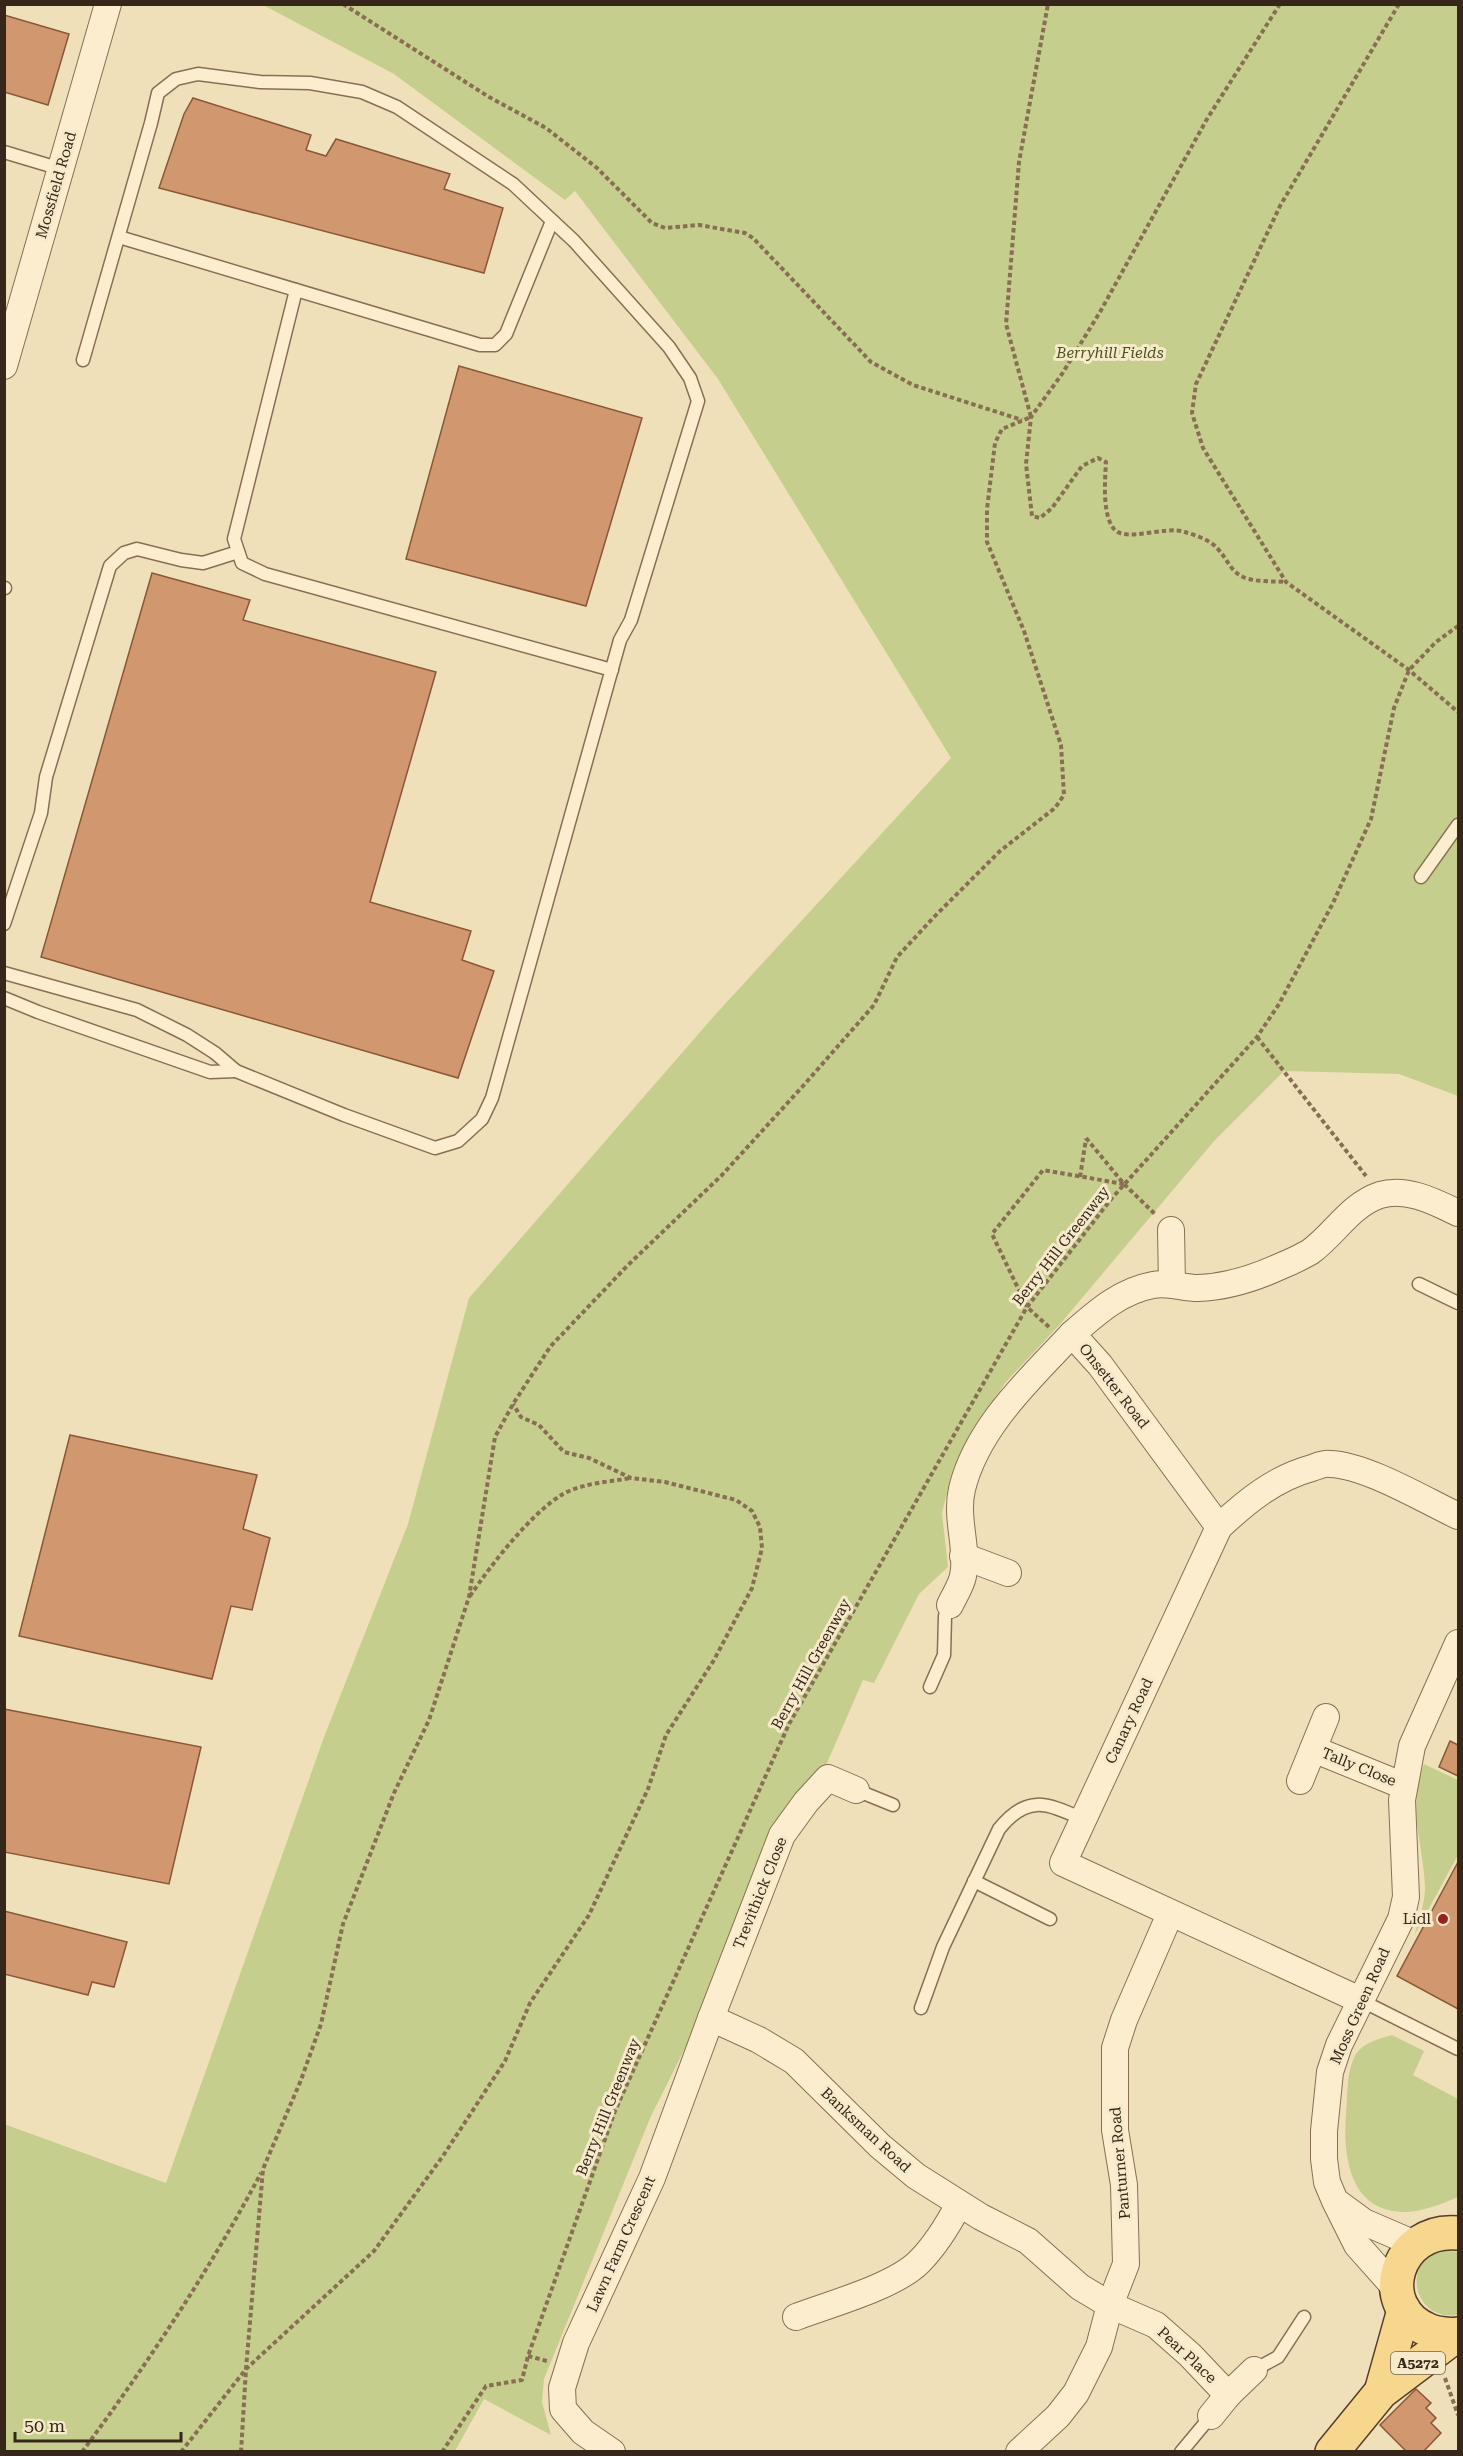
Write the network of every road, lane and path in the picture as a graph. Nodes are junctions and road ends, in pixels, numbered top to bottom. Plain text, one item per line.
1 (108, 4) edge
2 (342, 4) edge
3 (1047, 4) edge
4 (1280, 4) edge
5 (1399, 4) edge
6 (4, 153) edge
7 (61, 169) junction
8 (552, 221) junction
9 (118, 237) junction
10 (296, 290) junction
11 (83, 360) dead end
12 (4, 366) edge
13 (1031, 417) junction
14 (1022, 420) junction
15 (238, 552) junction
16 (1286, 582) junction
17 (1458, 626) edge
18 (612, 670) junction
19 (1409, 670) junction
20 (1458, 712) edge
21 (1458, 825) edge
22 (1421, 877) dead end
23 (4, 924) edge
24 (4, 973) edge
25 (4, 998) edge
26 (1257, 1036) junction
27 (236, 1071) junction
28 (1080, 1177) junction
29 (1124, 1184) junction
30 (1381, 1195) junction
31 (1458, 1213) edge
32 (1171, 1230) joint
33 (1172, 1284) junction
34 (1419, 1284) dead end
35 (1458, 1303) edge
36 (1027, 1307) junction
37 (1072, 1334) junction
38 (513, 1404) junction
39 (631, 1478) junction
40 (1458, 1516) edge
41 (1219, 1527) junction
42 (963, 1556) junction
43 (1008, 1573) dead end
44 (469, 1597) junction
45 (950, 1605) joint
46 (1458, 1643) edge
47 (930, 1687) dead end
48 (1326, 1717) dead end
49 (1313, 1749) junction
50 (1300, 1781) dead end
51 (1404, 1786) junction
52 (856, 1790) joint
53 (893, 1805) dead end
54 (1083, 1819) junction
55 (974, 1881) junction
56 (1170, 1914) junction
57 (1050, 1919) dead end
58 (1360, 2000) junction
59 (921, 2008) dead end
60 (711, 2018) junction
61 (1458, 2049) edge
62 (263, 2169) junction
63 (1335, 2201) junction
64 (959, 2204) junction
65 (1454, 2230) edge
66 (1415, 2244) junction
67 (1401, 2300) junction
68 (1110, 2305) junction
69 (795, 2317) dead end
70 (1304, 2318) dead end
71 (1457, 2334) edge
72 (246, 2369) junction
73 (1254, 2370) joint
74 (1380, 2392) junction
75 (1228, 2395) junction
76 (1211, 2416) joint
77 (82, 2451) edge
78 (181, 2451) edge
79 (241, 2451) edge
80 (442, 2451) edge
81 (612, 2451) edge
82 (1019, 2451) edge
83 (1180, 2451) edge
84 (1332, 2451) edge

1 - 7 street, Mossfield Road
2 - 14 path
3 - 13 path
4 - 13 path
5 - 16 path
6 - 7 lane
7 - 12 street, Mossfield Road
8 - 9 lane
8 - 10 lane
8 - 18 lane
9 - 10 lane
9 - 11 lane
10 - 15 lane
13 - 14 path
13 - 16 path
14 - 38 path
15 - 18 lane
15 - 23 lane
16 - 19 path
17 - 19 path
18 - 27 lane
19 - 20 path
19 - 26 path, Berry Hill Greenway
21 - 22 lane
24 - 27 lane
25 - 27 lane
26 - 29 path, Berry Hill Greenway
26 - 30 path
28 - 29 path
28 - 29 path
28 - 36 path
29 - 32 path
29 - 36 path, Berry Hill Greenway
30 - 31 street, Onsetter Road
30 - 33 street, Onsetter Road
32 - 33 street
33 - 37 street, Onsetter Road
34 - 35 lane
36 - 80 path, Berry Hill Greenway
37 - 41 street, Onsetter Road
37 - 42 street
38 - 39 path
38 - 44 path
39 - 44 path
39 - 72 path
40 - 41 street, Canary Road
41 - 54 street, Canary Road
42 - 43 street
42 - 45 street
44 - 62 path
45 - 47 lane
46 - 51 street, Moss Green Road
48 - 49 street, Tally Close
49 - 50 street, Tally Close
49 - 51 street, Tally Close
51 - 58 street, Moss Green Road
52 - 53 lane
52 - 60 street, Trevithick Close
54 - 55 lane
54 - 56 street, Canary Road
55 - 57 lane
55 - 59 lane
56 - 58 street, Canary Road
56 - 68 street, Panturner Road
58 - 61 lane
58 - 63 street, Moss Green Road
60 - 64 street, Banksman Road
60 - 81 street, Lawn Farm Crescent
62 - 72 path
62 - 77 path
63 - 66 street
63 - 67 street, Moss Green Road
64 - 68 street, Banksman Road
64 - 69 street
65 - 66 main road
66 - 67 main road, A5272
67 - 71 main road, A5272
67 - 74 main road, A5272
68 - 75 street, Pear Place
68 - 82 street, Panturner Road
70 - 73 lane
71 - 74 main road, A5272
72 - 78 path
72 - 79 path
73 - 75 street, Pear Place
74 - 84 main road, A5272
75 - 76 street, Pear Place
76 - 83 lane

